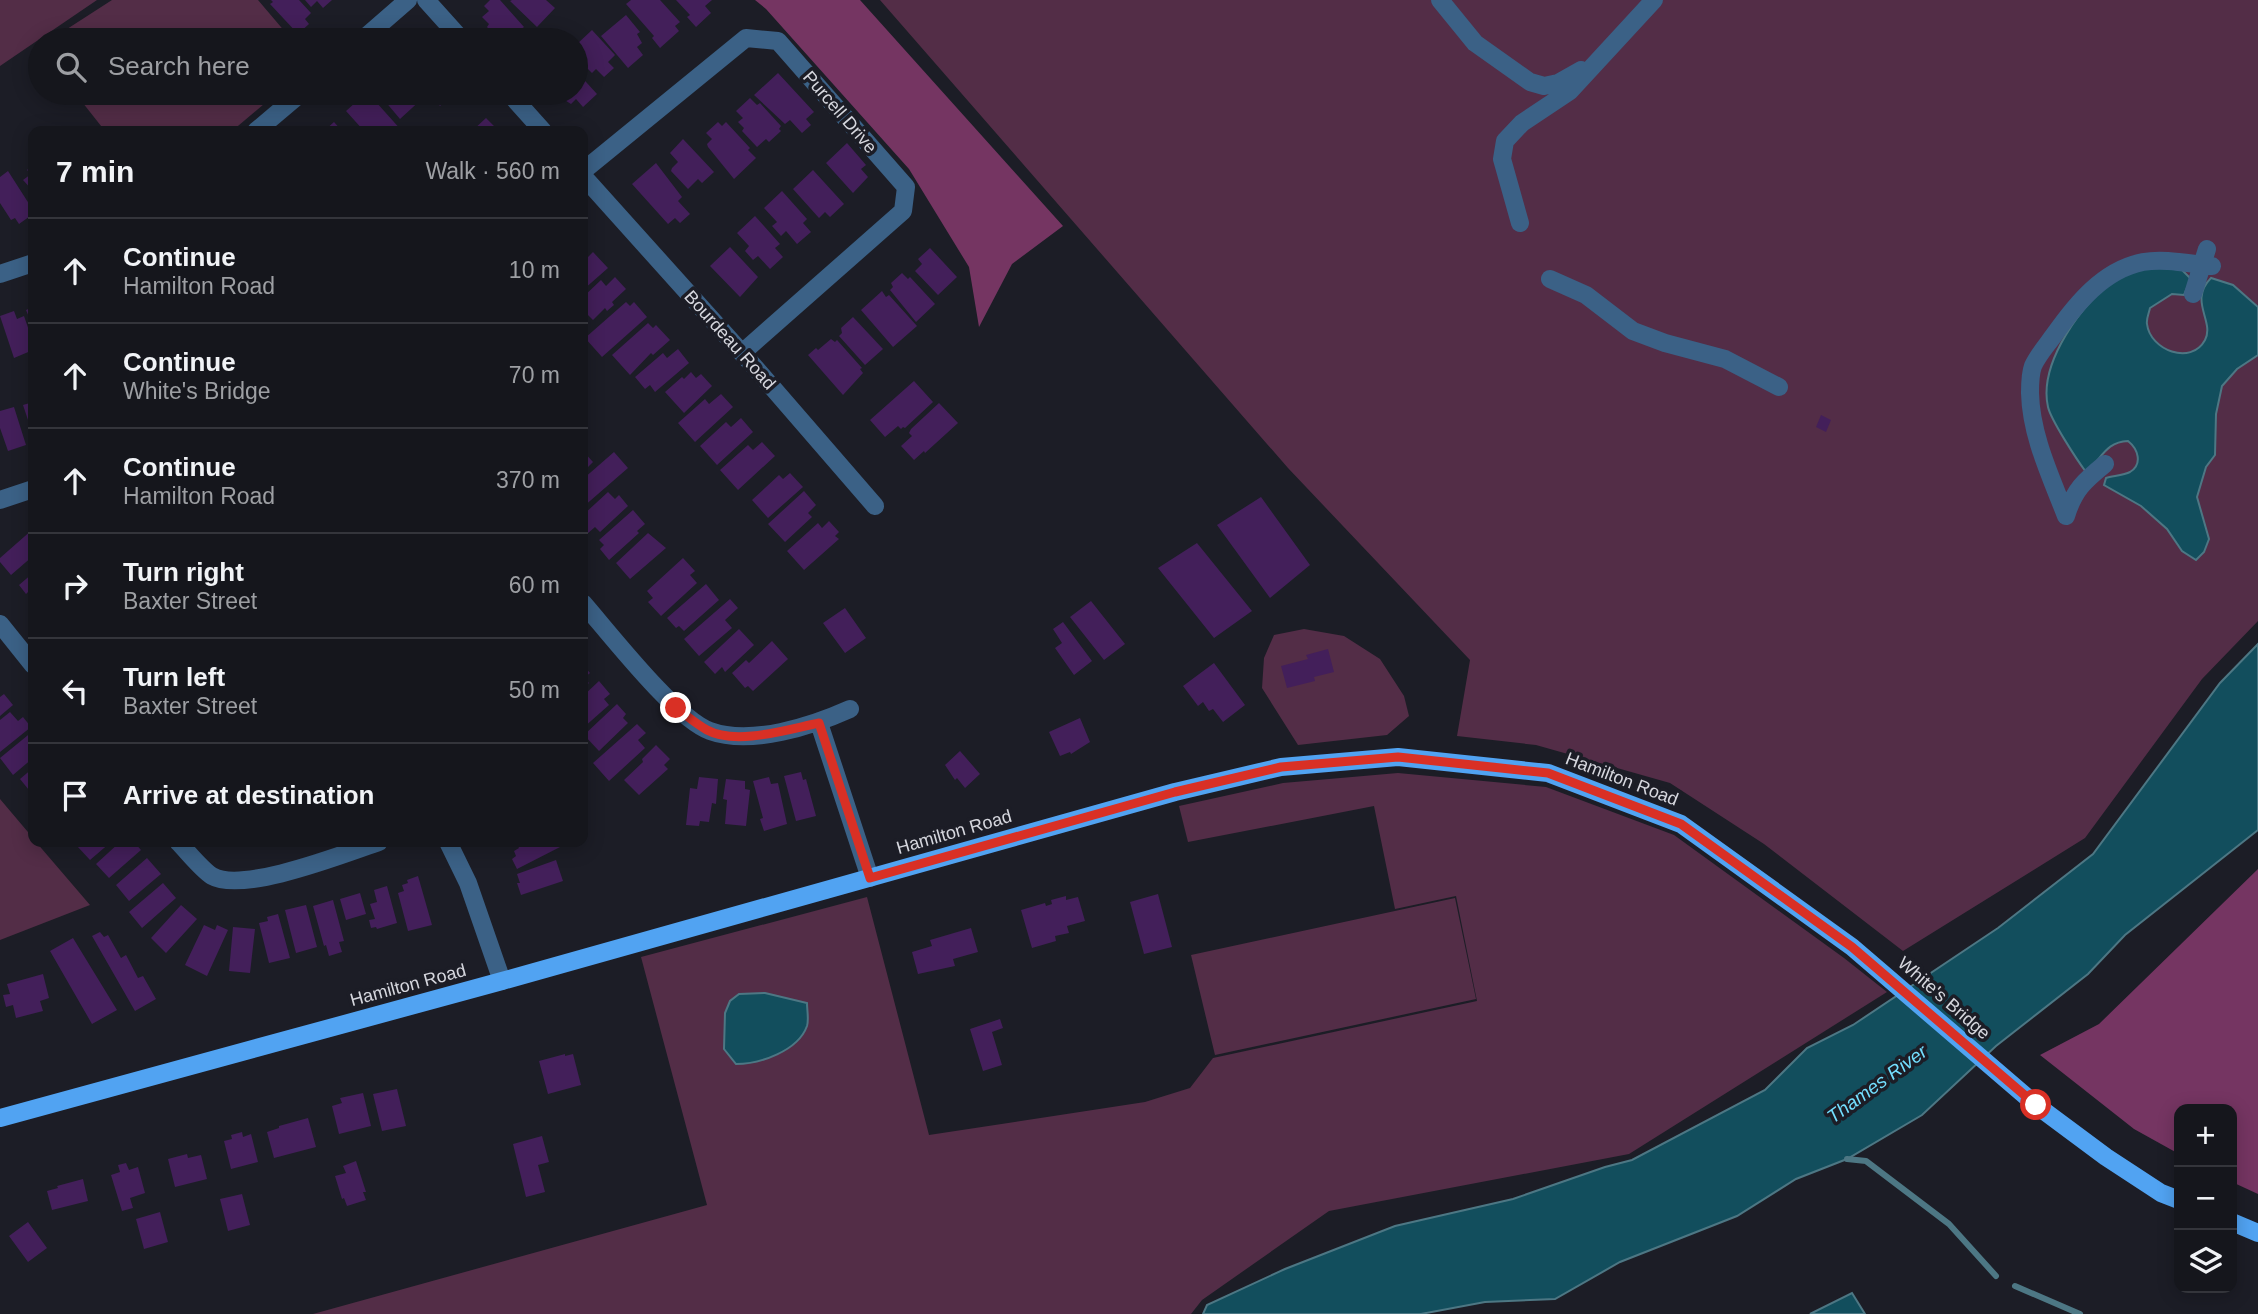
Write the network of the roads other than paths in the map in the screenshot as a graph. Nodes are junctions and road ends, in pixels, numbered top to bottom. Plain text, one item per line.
1 (408, 0) edge
2 (426, 0) edge
3 (1440, 0) edge
4 (1654, 0) edge
5 (376, 28) edge
6 (451, 28) edge
7 (1602, 58) junction
8 (287, 105) edge
9 (520, 105) edge
10 (262, 126) edge
11 (539, 126) edge
12 (588, 170) edge
13 (588, 180) edge
14 (1520, 223) dead end
15 (28, 266) edge
16 (0, 274) edge
17 (1550, 279) dead end
18 (2193, 294) dead end
19 (742, 354) junction
20 (1779, 387) dead end
21 (2105, 464) dead end
22 (28, 491) edge
23 (0, 500) edge
24 (875, 506) dead end
25 (588, 609) edge
26 (0, 624) edge
27 (28, 658) edge
28 (850, 709) dead end
29 (819, 723) junction
30 (183, 847) edge
31 (365, 847) edge
32 (450, 847) edge
33 (870, 878) junction
34 (1852, 947) joint
35 (502, 981) junction
36 (0, 1118) edge
37 (2174, 1198) edge
38 (2237, 1224) edge
39 (2258, 1233) edge

1 - 5 street
2 - 6 street
3 - 7 street
4 - 7 street
7 - 14 street
8 - 10 street
9 - 11 street
12 - 19 street, Purcell Drive
13 - 19 street, Bourdeau Road
15 - 16 street
17 - 20 street
18 - 21 street
19 - 24 street, Bourdeau Road
22 - 23 street
25 - 29 street
26 - 27 street
28 - 29 street
29 - 33 street
30 - 31 street
32 - 35 street
33 - 34 main road, Hamilton Road
33 - 35 main road, Hamilton Road
34 - 37 main road, White's Bridge
35 - 36 main road, Hamilton Road
38 - 39 main road

